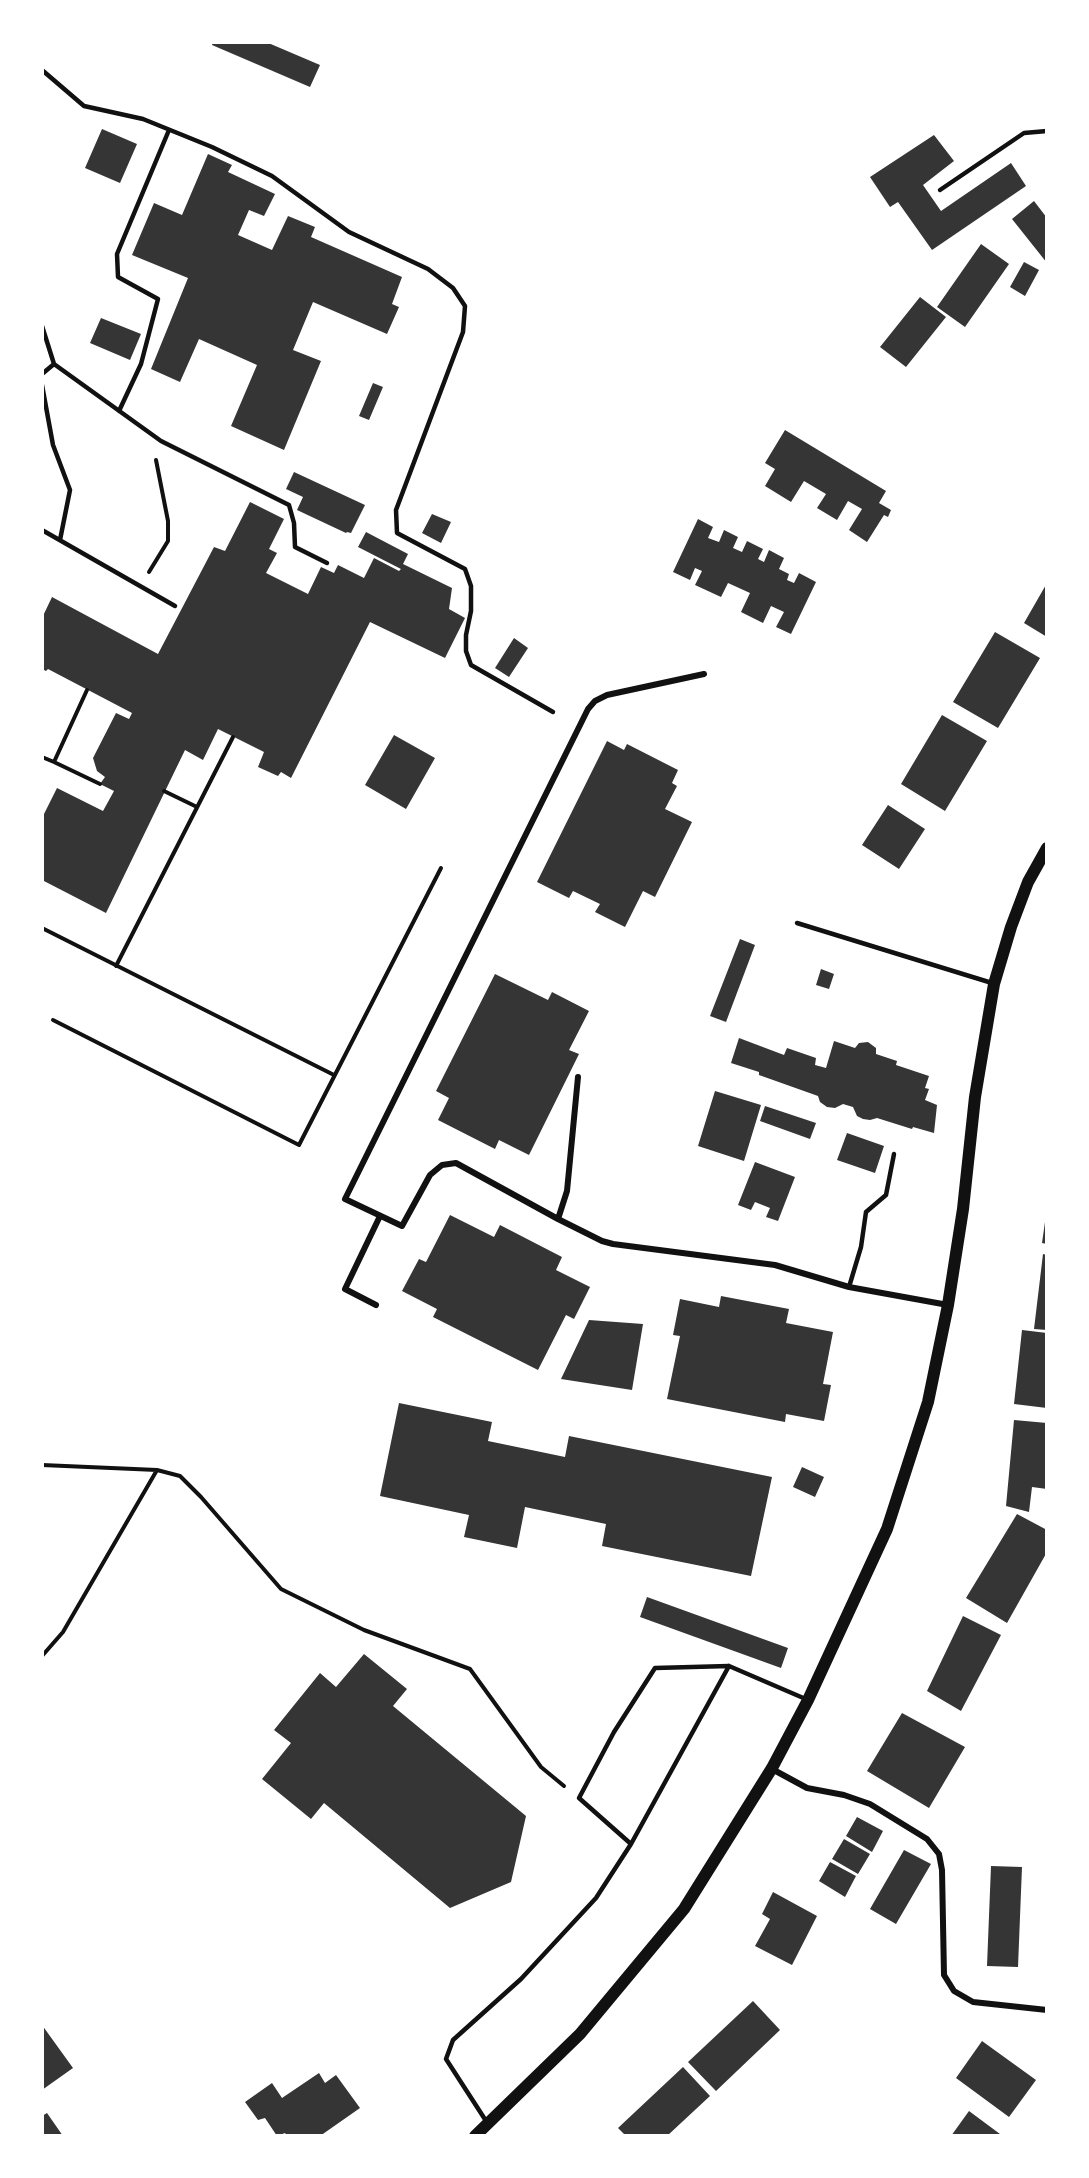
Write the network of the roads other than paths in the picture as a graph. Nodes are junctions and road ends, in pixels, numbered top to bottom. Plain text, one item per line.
1 (42, 70) edge
2 (170, 129) junction
3 (1047, 131) edge
4 (940, 190) dead end
5 (42, 326) edge
6 (54, 364) junction
7 (42, 374) edge
8 (42, 385) edge
9 (119, 411) junction
10 (42, 530) edge
11 (60, 540) junction
12 (327, 563) dead end
13 (175, 606) dead end
14 (704, 674) dead end
15 (553, 712) dead end
16 (1047, 848) edge
17 (797, 923) dead end
18 (994, 984) junction
19 (578, 1077) dead end
20 (894, 1154) dead end
21 (380, 1216) junction
22 (558, 1219) junction
23 (849, 1287) junction
24 (376, 1305) dead end
25 (948, 1305) junction
26 (729, 1666) junction
27 (808, 1700) junction
28 (772, 1768) junction
29 (631, 1844) junction
30 (1047, 2010) edge
31 (488, 2124) junction
32 (475, 2136) edge

1 - 2 lane
2 - 9 lane
2 - 15 lane
3 - 4 lane
5 - 6 lane
6 - 7 lane
6 - 9 lane
8 - 11 lane
9 - 12 lane
10 - 11 lane
11 - 13 lane
14 - 21 street
16 - 18 main road
17 - 18 lane
18 - 25 main road
19 - 22 street
20 - 23 lane
21 - 22 street
21 - 24 street
22 - 23 street
23 - 25 street
25 - 27 main road
26 - 27 lane
26 - 29 lane
26 - 29 lane
27 - 28 main road
28 - 30 street
28 - 31 main road
29 - 31 lane
31 - 32 main road

